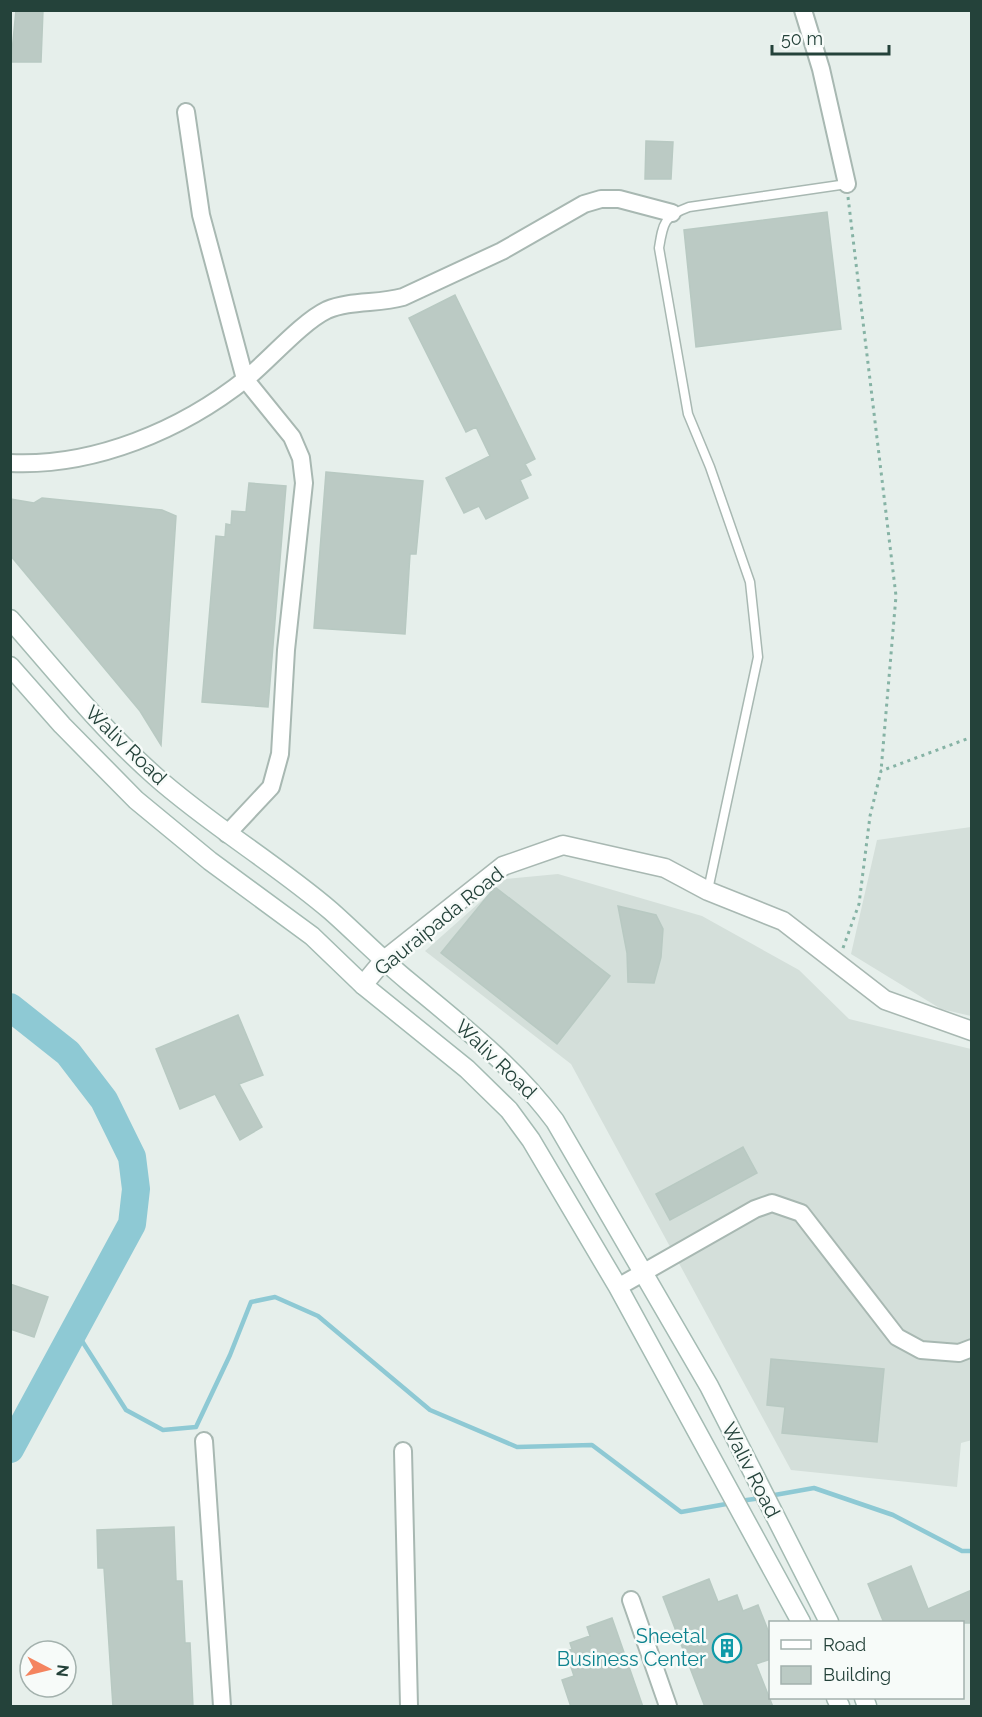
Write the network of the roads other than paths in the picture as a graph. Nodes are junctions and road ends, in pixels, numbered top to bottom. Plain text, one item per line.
1 (803, 10) edge
2 (186, 112) dead end
3 (846, 184) joint
4 (672, 213) junction
5 (245, 379) junction
6 (10, 464) edge
7 (10, 619) edge
8 (10, 666) edge
9 (227, 834) junction
10 (708, 891) junction
11 (383, 961) junction
12 (363, 985) junction
13 (972, 1031) edge
14 (644, 1272) junction
15 (618, 1287) junction
16 (972, 1348) edge
17 (204, 1441) dead end
18 (403, 1450) dead end
19 (631, 1600) dead end
20 (800, 1621) edge
21 (828, 1621) edge
22 (222, 1707) edge
23 (409, 1707) edge
24 (668, 1707) edge

1 - 3 street
2 - 5 street
3 - 4 lane
4 - 5 street
4 - 10 lane
5 - 6 street
5 - 9 street
7 - 9 main road, Waliv Road
8 - 12 main road, Waliv Road
9 - 11 main road, Waliv Road
10 - 11 main road, Gauraipada Road
10 - 13 main road, Gauraipada Road
11 - 12 main road, Gauraipada Road
11 - 14 main road, Waliv Road
12 - 15 main road, Waliv Road
14 - 15 street
14 - 16 street
14 - 21 main road, Waliv Road
15 - 20 main road, Waliv Road
17 - 22 street
18 - 23 street
19 - 24 street

